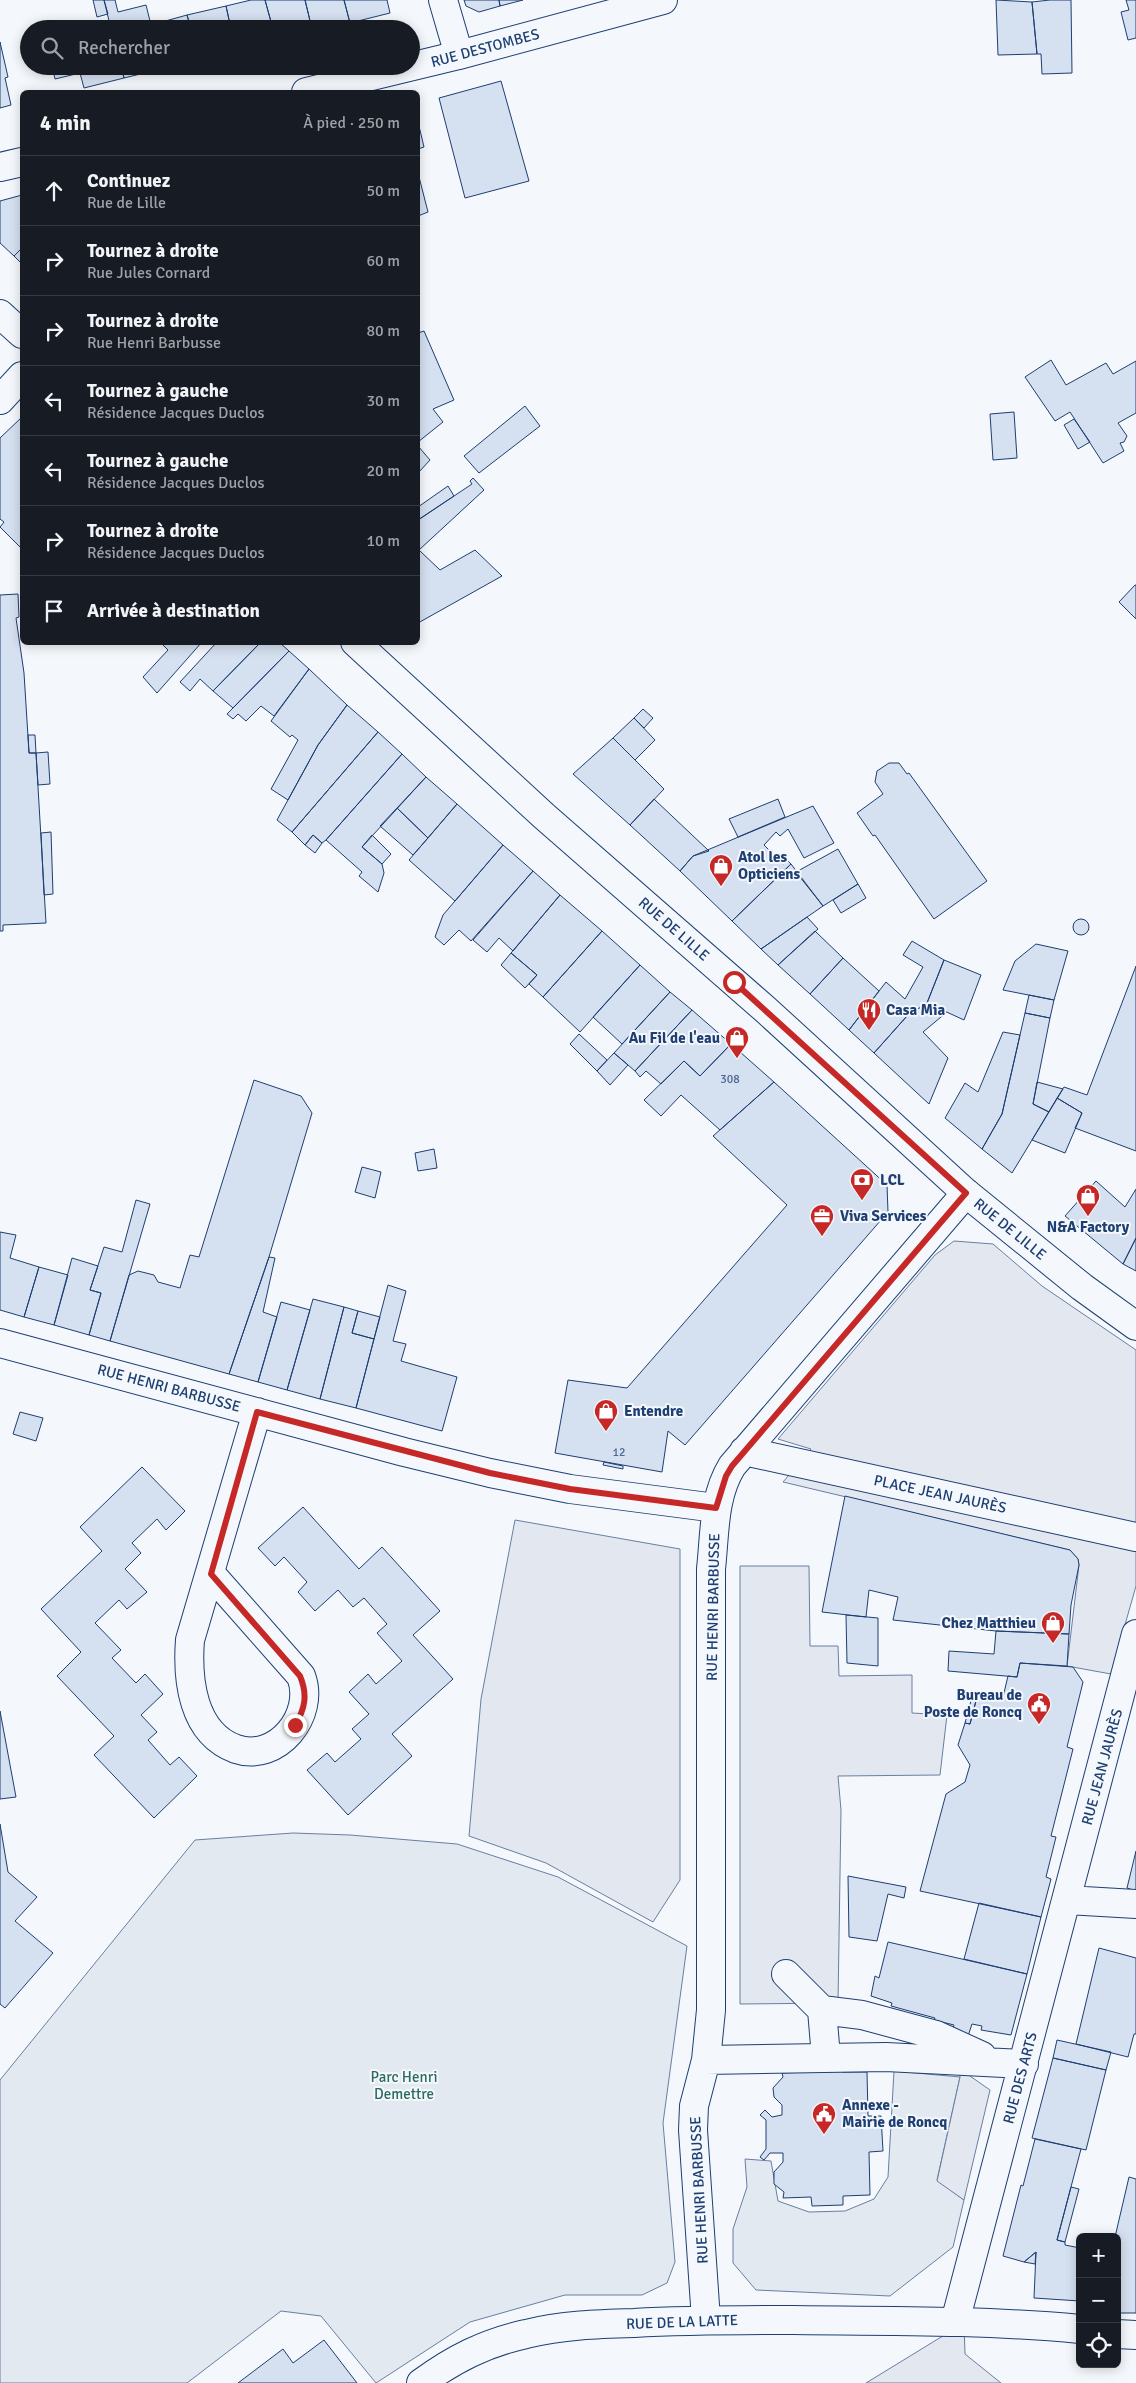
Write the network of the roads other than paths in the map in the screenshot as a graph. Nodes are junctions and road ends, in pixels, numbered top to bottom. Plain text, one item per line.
1 (443, 0) edge
2 (663, 0) edge
3 (459, 55) junction
4 (420, 64) edge
5 (376, 75) edge
6 (314, 90) edge
7 (20, 162) edge
8 (0, 167) edge
9 (0, 314) edge
10 (20, 332) edge
11 (20, 378) edge
12 (0, 400) edge
13 (358, 645) edge
14 (966, 1193) junction
15 (1136, 1326) edge
16 (0, 1343) edge
17 (257, 1412) junction
18 (744, 1451) junction
19 (716, 1508) junction
20 (1136, 1537) edge
21 (211, 1574) junction
22 (1136, 1634) edge
23 (1067, 1900) junction
24 (1136, 1904) edge
25 (786, 1974) dead end
26 (822, 2010) junction
27 (826, 2057) junction
28 (706, 2060) junction
29 (995, 2062) junction
30 (1024, 2064) junction
31 (706, 2320) junction
32 (955, 2322) junction
33 (1076, 2329) edge
34 (1121, 2334) edge
35 (1136, 2335) edge
36 (421, 2383) edge

1 - 3 street
2 - 3 street, RUE DESTOMBES
3 - 4 street, RUE DESTOMBES
5 - 6 street, RUE DESTOMBES
7 - 8 street
9 - 10 street
11 - 12 street
13 - 14 street, RUE DE LILLE
14 - 15 street, RUE DE LILLE
14 - 18 street
16 - 17 street, RUE HENRI BARBUSSE
17 - 19 street, RUE HENRI BARBUSSE
17 - 21 street
18 - 19 street
18 - 20 street, PLACE JEAN JAURÈS
19 - 28 street, RUE HENRI BARBUSSE
21 - 21 street
22 - 23 street, RUE JEAN JAURÈS
23 - 24 street
23 - 30 street, RUE DES ARTS
25 - 26 street
26 - 27 street
26 - 29 street
27 - 28 street
27 - 29 street
28 - 31 street, RUE HENRI BARBUSSE
29 - 30 street
30 - 32 street, RUE DES ARTS
31 - 32 street, RUE DE LA LATTE
31 - 36 street, RUE DE LA LATTE
32 - 33 street, RUE DE LA LATTE
34 - 35 street

